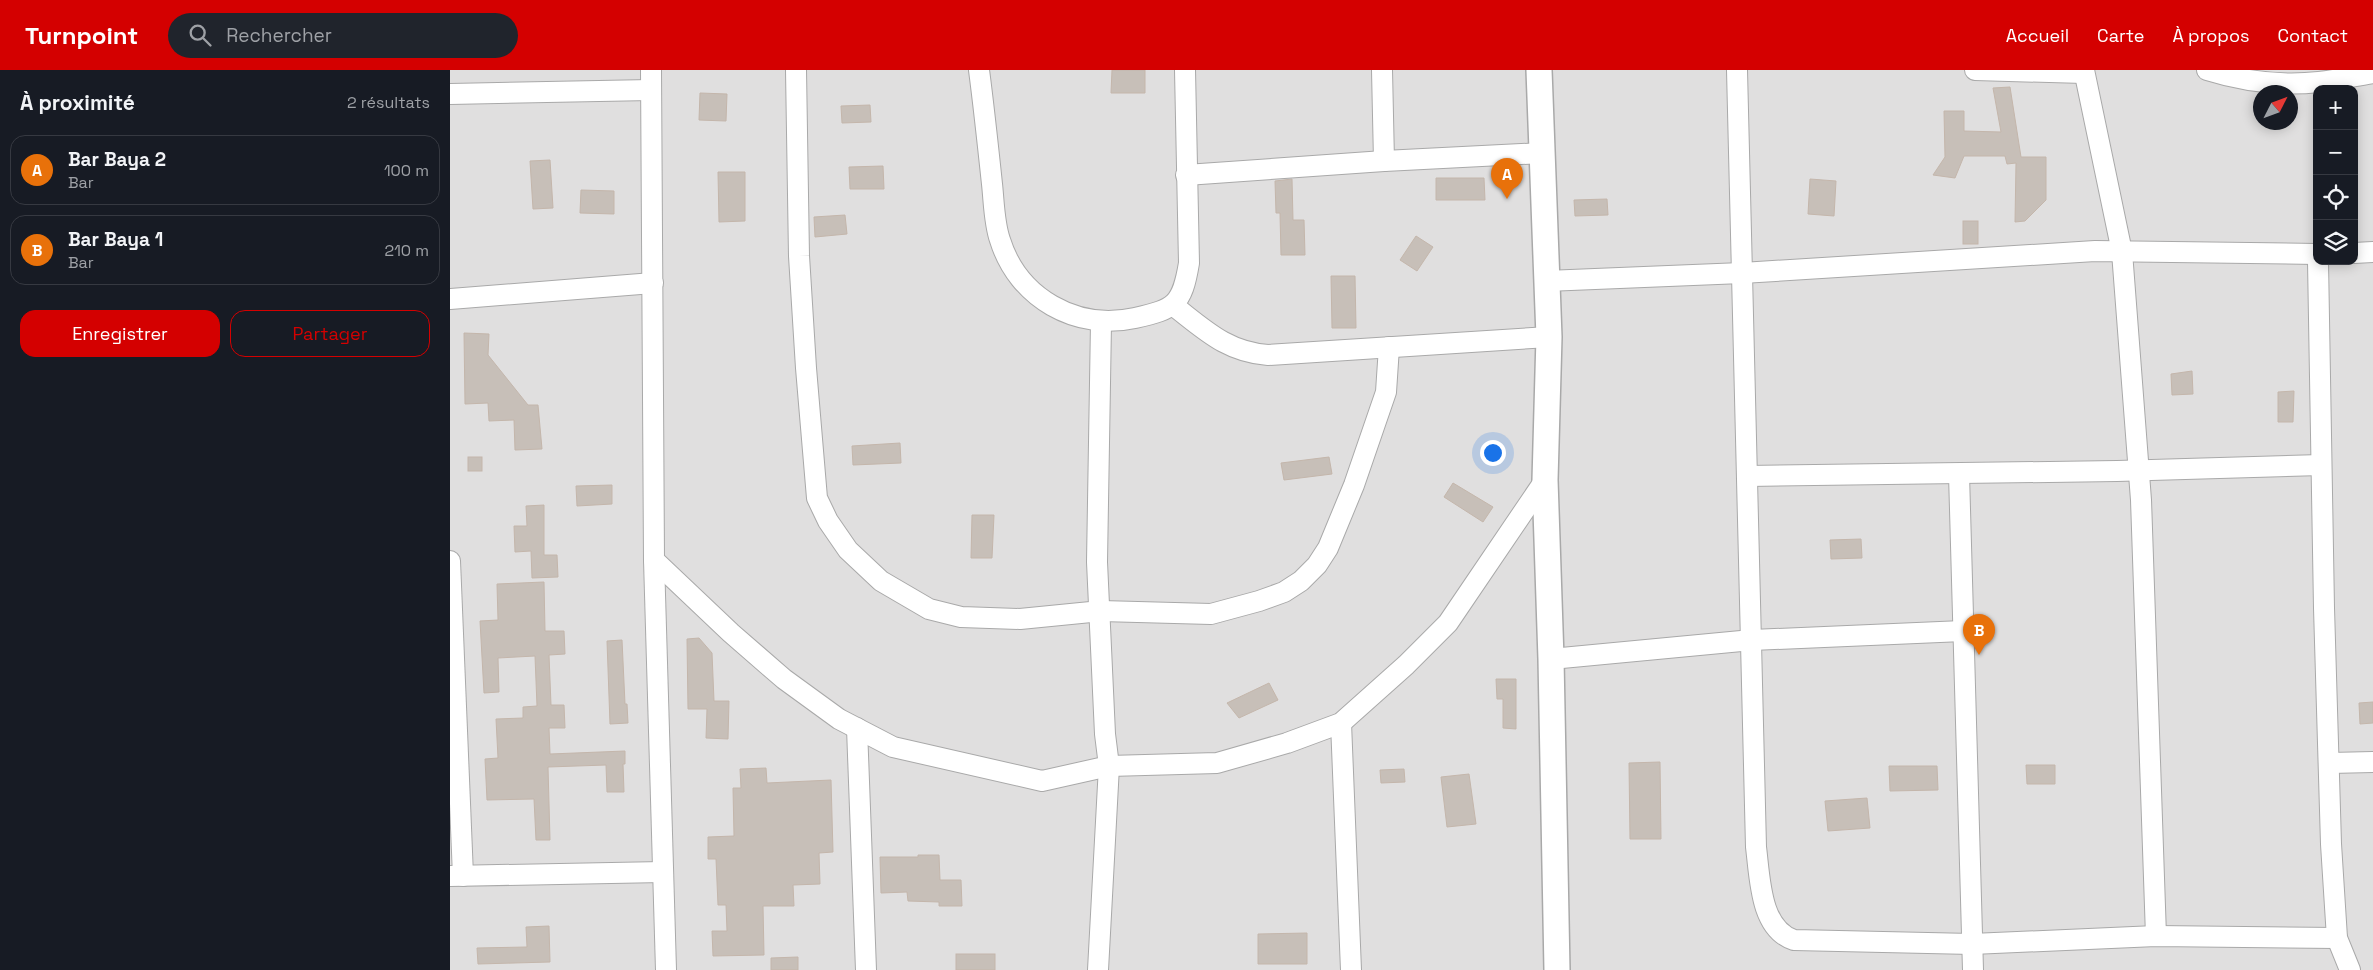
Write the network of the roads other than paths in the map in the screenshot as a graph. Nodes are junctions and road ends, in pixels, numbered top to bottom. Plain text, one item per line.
1 (651, 70) edge
2 (796, 70) edge
3 (979, 70) edge
4 (1184, 70) edge
5 (1382, 70) edge
6 (1539, 70) edge
7 (1737, 70) edge
8 (1975, 70) edge
9 (2207, 70) edge
10 (2084, 71) edge
11 (2373, 73) edge
12 (651, 90) junction
13 (450, 94) edge
14 (1543, 154) junction
15 (1384, 161) junction
16 (1186, 175) junction
17 (2122, 252) junction
18 (2373, 252) edge
19 (2358, 253) edge
20 (2313, 254) edge
21 (2318, 265) edge
22 (1742, 273) junction
23 (1546, 281) junction
24 (653, 283) junction
25 (450, 299) edge
26 (1174, 306) junction
27 (1102, 323) junction
28 (1549, 337) junction
29 (1389, 347) junction
30 (2321, 465) junction
31 (2139, 470) junction
32 (1960, 474) junction
33 (1747, 476) junction
34 (1545, 480) junction
35 (450, 560) edge
36 (654, 560) junction
37 (1101, 611) junction
38 (1963, 631) junction
39 (1752, 640) junction
40 (1551, 659) junction
41 (1341, 723) junction
42 (857, 728) junction
43 (2373, 762) edge
44 (2330, 763) junction
45 (1109, 766) junction
46 (663, 872) junction
47 (456, 876) edge
48 (2156, 936) junction
49 (2337, 938) junction
50 (1972, 944) junction
51 (666, 970) edge
52 (866, 970) edge
53 (1098, 970) edge
54 (1352, 970) edge
55 (1557, 970) edge
56 (1973, 970) edge
57 (2350, 970) edge

1 - 12 street
2 - 37 street
3 - 27 street
4 - 16 street
5 - 15 street
6 - 14 street
7 - 22 street
8 - 10 street
9 - 11 street
10 - 17 street
12 - 13 street
12 - 24 street
14 - 15 street
14 - 23 street
15 - 16 street
16 - 26 street
17 - 20 street
17 - 22 street
17 - 31 street
18 - 19 street
21 - 30 street
22 - 23 street
22 - 33 street
23 - 28 street
24 - 25 street
24 - 36 street
26 - 27 street
26 - 29 street
27 - 37 street
28 - 29 street
28 - 34 street
29 - 37 street
30 - 31 street
30 - 44 street
31 - 32 street
31 - 48 street
32 - 33 street
32 - 38 street
33 - 39 street
34 - 40 street
34 - 41 street
35 - 47 street
36 - 42 street
36 - 46 street
37 - 45 street
38 - 39 street
38 - 50 street
39 - 40 street
39 - 50 street
40 - 55 street
41 - 45 street
41 - 54 street
42 - 45 street
42 - 52 street
43 - 44 street
44 - 49 street
45 - 53 street
46 - 47 street
46 - 51 street
48 - 49 street
48 - 50 street
49 - 57 street
50 - 56 street

